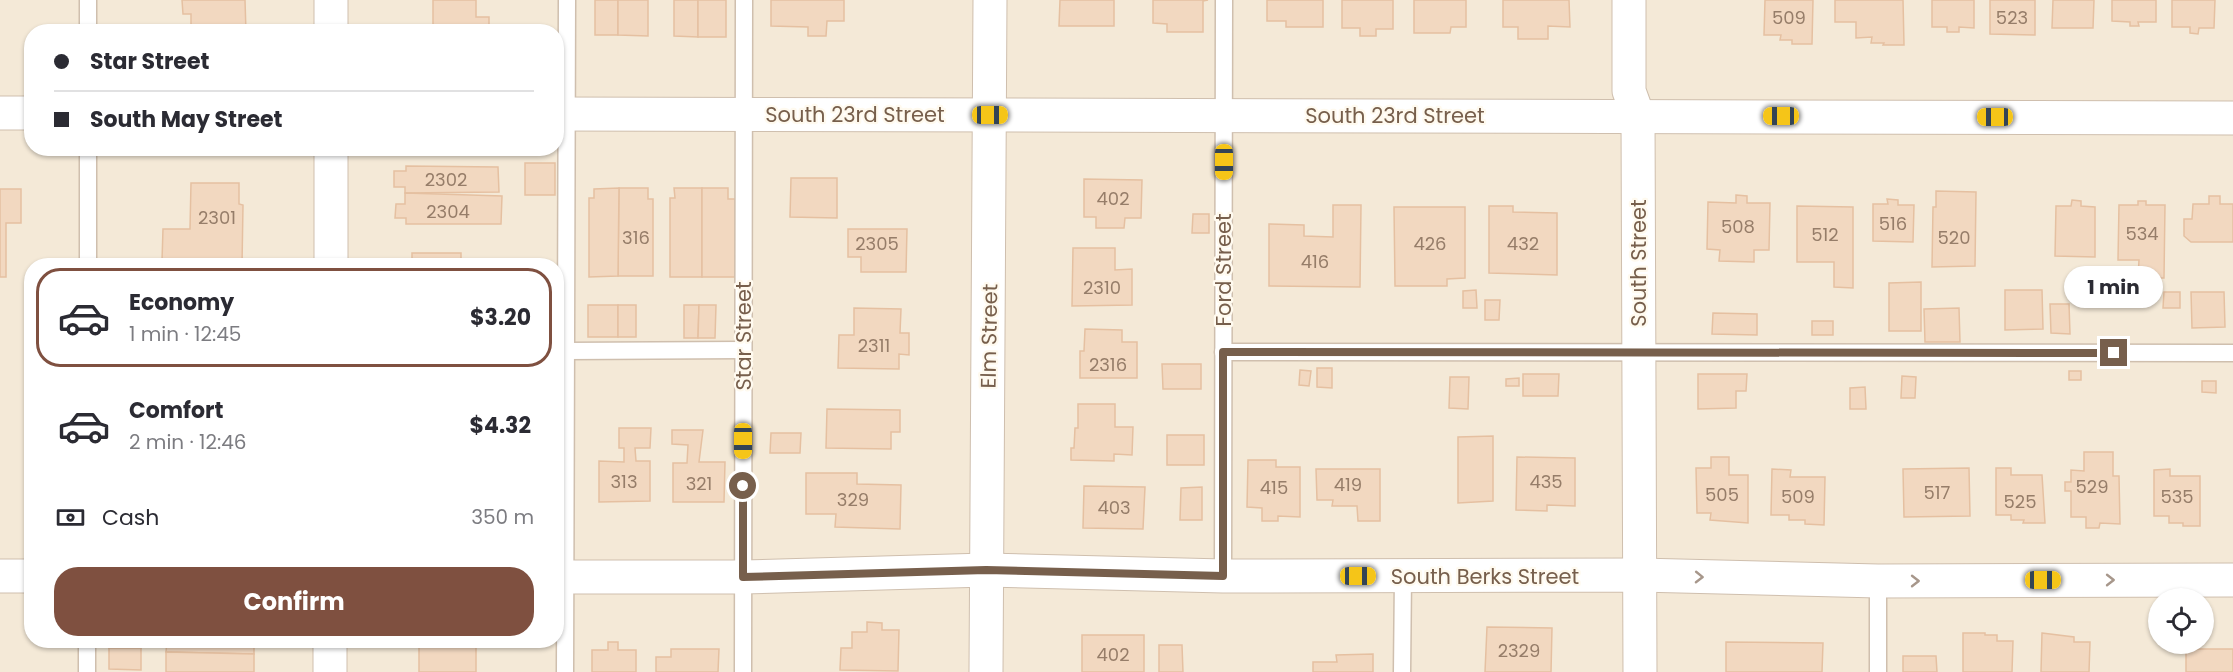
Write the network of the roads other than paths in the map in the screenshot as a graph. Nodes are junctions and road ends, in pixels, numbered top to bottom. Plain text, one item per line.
1 (88, 0) edge
2 (332, 0) edge
3 (567, 0) edge
4 (744, 0) edge
5 (990, 0) edge
6 (1224, 0) edge
7 (1629, 0) edge
8 (88, 24) edge
9 (331, 24) edge
10 (564, 68) edge
11 (0, 113) edge
12 (24, 113) edge
13 (564, 114) edge
14 (744, 114) junction
15 (990, 115) junction
16 (1224, 115) junction
17 (1638, 116) junction
18 (2233, 118) edge
19 (88, 156) edge
20 (331, 156) edge
21 (563, 156) edge
22 (88, 258) edge
23 (331, 258) edge
24 (743, 350) junction
25 (566, 351) junction
26 (1638, 351) junction
27 (1223, 352) junction
28 (2233, 353) edge
29 (564, 441) edge
30 (986, 570) junction
31 (1640, 575) junction
32 (0, 576) edge
33 (24, 576) edge
34 (1223, 576) junction
35 (1403, 576) junction
36 (564, 577) edge
37 (743, 577) junction
38 (2233, 580) edge
39 (1878, 581) junction
40 (564, 634) edge
41 (87, 648) edge
42 (330, 648) edge
43 (87, 672) edge
44 (330, 672) edge
45 (566, 672) edge
46 (743, 672) edge
47 (986, 672) edge
48 (1402, 672) edge
49 (1640, 672) edge
50 (1878, 672) edge

1 - 8 lane
2 - 9 street
3 - 10 lane
4 - 14 lane, Star Street
5 - 15 street, Elm Street
6 - 16 lane, Ford Street
7 - 17 street, South Street
11 - 12 street
13 - 14 street, South 23rd Street
14 - 15 street, South 23rd Street
14 - 24 lane, Star Street
15 - 16 street, South 23rd Street
15 - 30 street, Elm Street
16 - 17 street, South 23rd Street
16 - 27 lane, Ford Street
17 - 18 street, South 23rd Street
17 - 26 street, South Street
19 - 22 lane
20 - 23 street
21 - 25 lane
24 - 25 lane
24 - 37 lane, Star Street
25 - 29 lane
26 - 27 lane
26 - 28 lane
26 - 31 street, South Street
27 - 34 lane, Ford Street
30 - 34 street, South Berks Street
30 - 37 street, South Berks Street
30 - 47 street, Elm Street
31 - 35 street, South Berks Street
31 -> 39 street, South Berks Street
31 - 49 street, South Street
32 - 33 street
34 - 35 street, South Berks Street
35 - 48 lane
36 - 37 street, South Berks Street
37 - 46 lane, Star Street
39 -> 38 street, South Berks Street
39 - 50 lane
40 - 45 lane
41 - 43 lane
42 - 44 street

